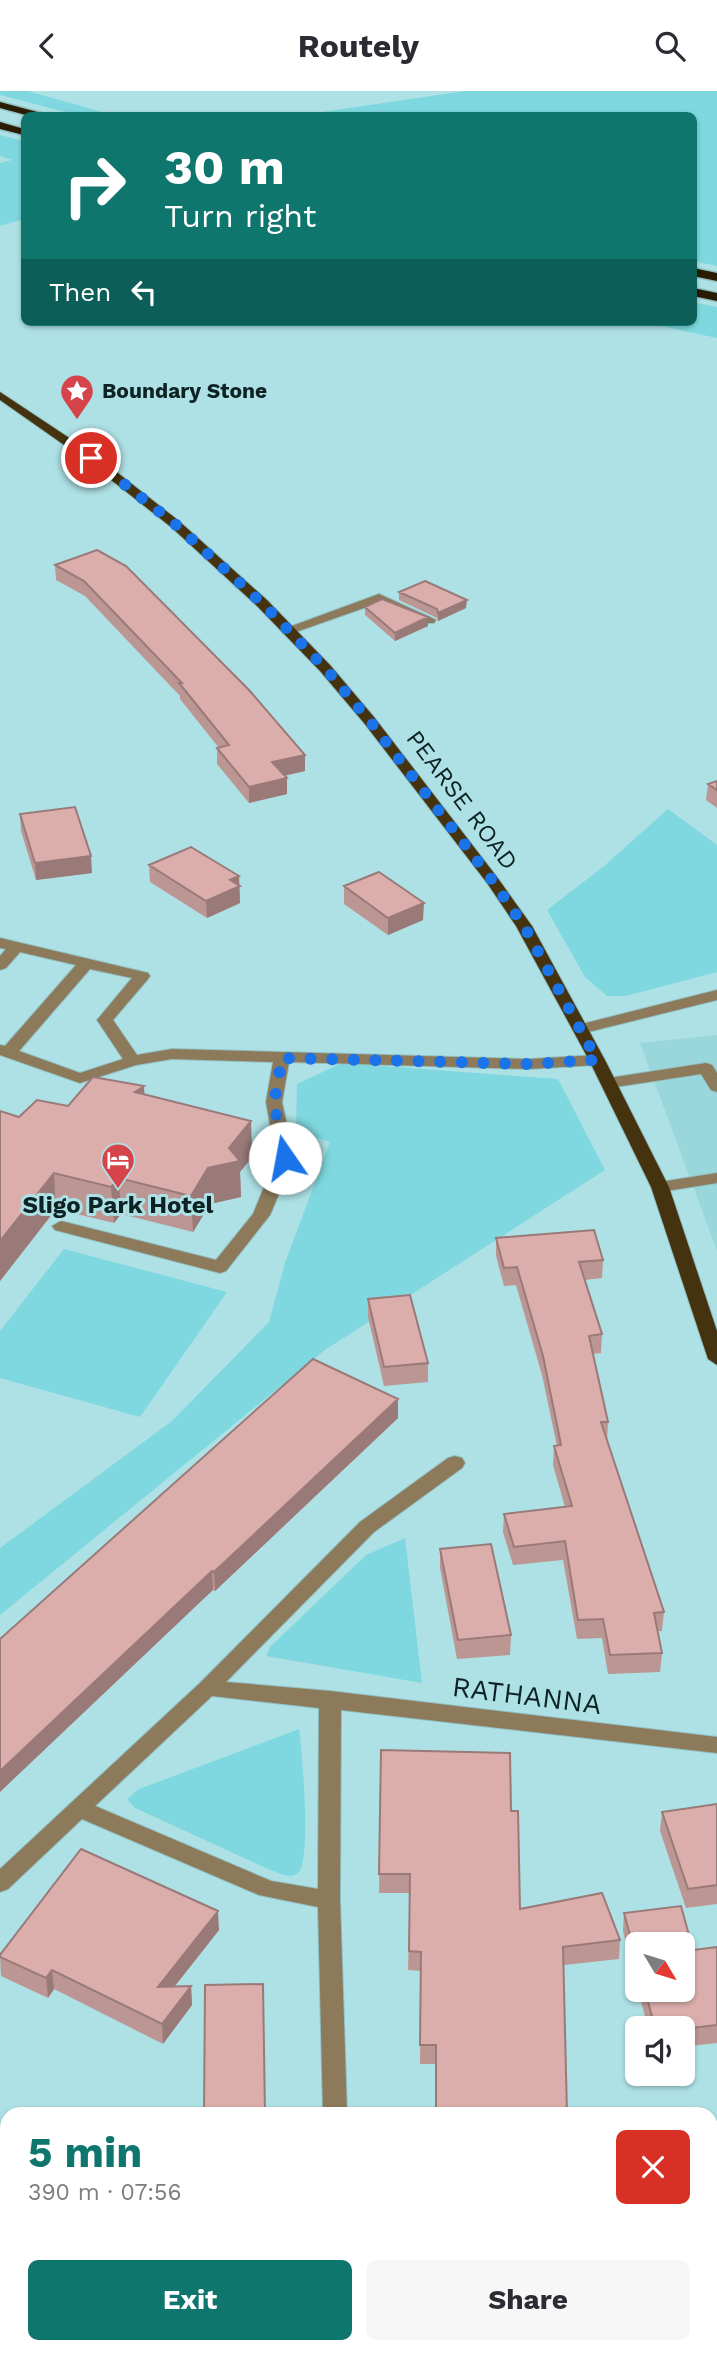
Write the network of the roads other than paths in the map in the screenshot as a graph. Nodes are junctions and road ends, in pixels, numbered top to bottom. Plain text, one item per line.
1 (0, 105) edge
2 (26, 112) edge
3 (0, 125) edge
4 (21, 131) edge
5 (697, 273) edge
6 (717, 277) edge
7 (697, 293) edge
8 (717, 297) edge
9 (0, 395) edge
10 (429, 620) edge
11 (288, 630) junction
12 (8, 945) edge
13 (86, 963) junction
14 (0, 965) edge
15 (717, 995) edge
16 (580, 1029) junction
17 (5, 1051) edge
18 (282, 1058) junction
19 (597, 1060) junction
20 (134, 1061) junction
21 (712, 1066) edge
22 (608, 1083) junction
23 (717, 1087) edge
24 (717, 1178) edge
25 (660, 1187) junction
26 (61, 1226) dead end
27 (717, 1359) edge
28 (455, 1463) dead end
29 (207, 1688) junction
30 (330, 1699) junction
31 (717, 1745) edge
32 (77, 1808) junction
33 (0, 1883) edge
34 (328, 1899) junction
35 (335, 2107) edge

1 - 2 highway
3 - 4 highway
5 - 6 highway
7 - 8 highway
9 - 11 main road, PEARSE ROAD
10 - 11 street
11 - 16 main road, PEARSE ROAD
12 - 13 street
12 - 14 street
13 - 17 street
13 - 20 street
15 - 16 street
16 - 19 main road, PEARSE ROAD
17 - 20 street
18 - 19 street
18 - 20 street
18 - 26 street
19 - 22 main road, PEARSE ROAD
21 - 22 street
21 - 23 street
22 - 25 main road, PEARSE ROAD
24 - 25 street
25 - 27 main road, PEARSE ROAD
28 - 29 street
29 - 30 street, RATHANNA
29 - 32 street
30 - 31 street, RATHANNA
30 - 34 street
32 - 33 street
32 - 34 street
34 - 35 street

